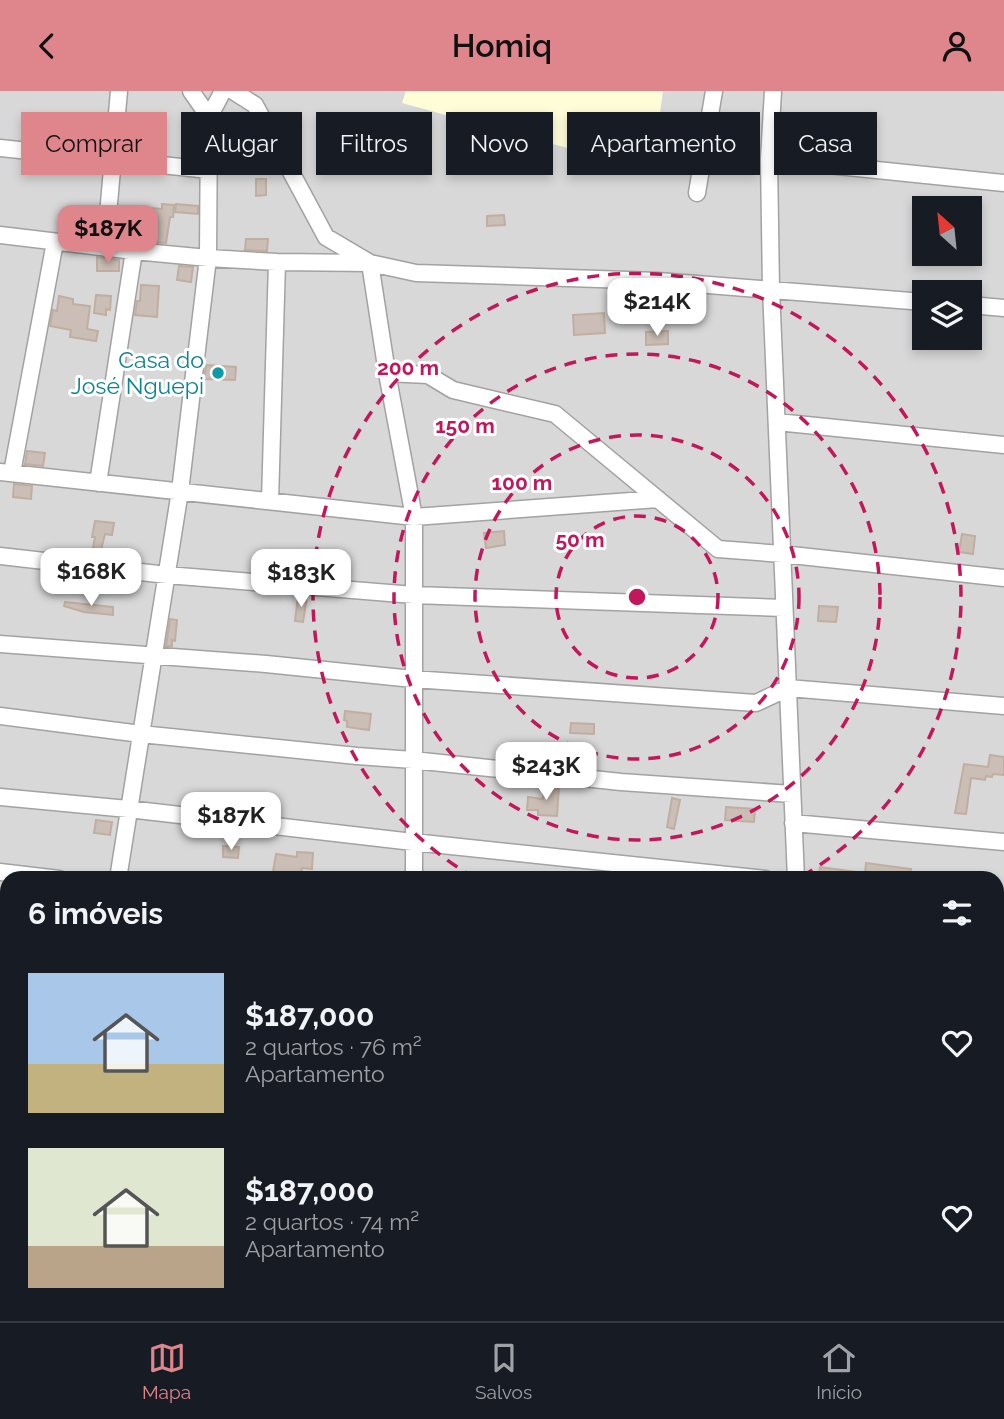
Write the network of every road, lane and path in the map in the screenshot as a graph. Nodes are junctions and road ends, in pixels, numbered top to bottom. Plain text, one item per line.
1 (119, 91) edge
2 (191, 91) edge
3 (223, 91) edge
4 (233, 91) edge
5 (715, 91) edge
6 (773, 91) edge
7 (117, 112) edge
8 (206, 112) edge
9 (212, 112) edge
10 (0, 148) edge
11 (21, 150) edge
12 (769, 159) junction
13 (111, 175) edge
14 (209, 175) edge
15 (1004, 183) edge
16 (697, 193) dead end
17 (0, 235) edge
18 (55, 241) junction
19 (105, 247) junction
20 (134, 251) junction
21 (208, 258) junction
22 (276, 262) junction
23 (370, 263) junction
24 (771, 289) junction
25 (912, 301) edge
26 (982, 306) edge
27 (1004, 308) edge
28 (387, 373) junction
29 (777, 422) junction
30 (1004, 445) edge
31 (6, 473) edge
32 (99, 482) junction
33 (180, 491) junction
34 (658, 499) junction
35 (270, 501) junction
36 (414, 517) junction
37 (782, 554) junction
38 (0, 556) edge
39 (167, 575) junction
40 (1004, 577) edge
41 (414, 595) junction
42 (785, 608) junction
43 (0, 644) edge
44 (153, 656) junction
45 (414, 679) junction
46 (788, 688) junction
47 (1004, 706) edge
48 (0, 716) edge
49 (141, 734) junction
50 (413, 760) junction
51 (792, 794) junction
52 (0, 797) edge
53 (128, 809) junction
54 (793, 823) junction
55 (413, 842) junction
56 (1004, 842) edge
57 (119, 871) edge
58 (414, 871) edge
59 (689, 871) edge
60 (796, 871) edge

1 - 7 street
2 - 8 street
3 - 9 street
4 - 23 street
5 - 16 street
6 - 12 street
10 - 11 street
12 - 15 street
12 - 24 street
13 - 19 street
14 - 21 street
17 - 18 street
18 - 19 street
18 - 31 street
19 - 20 street
20 - 21 street
20 - 32 street
21 - 22 street
21 - 33 street
22 - 23 street
22 - 35 street
23 - 24 street
23 - 28 street
24 - 25 street
24 - 29 street
26 - 27 street
28 - 34 street
28 - 36 street
29 - 30 street
29 - 37 street
31 - 32 street
32 - 33 street
33 - 35 street
33 - 39 street
34 - 36 street
34 - 37 street
35 - 36 street
36 - 41 street
37 - 40 street
37 - 42 street
38 - 39 street
39 - 41 street
39 - 44 street
41 - 42 street
41 - 45 street
42 - 46 street
43 - 44 street
44 - 45 street
44 - 49 street
45 - 46 street
45 - 50 street
46 - 47 street
46 - 51 street
48 - 49 street
49 - 50 street
49 - 53 street
50 - 51 street
50 - 55 street
51 - 54 street
52 - 53 street
53 - 55 street
53 - 57 street
54 - 56 street
54 - 60 street
55 - 58 street
55 - 59 street

